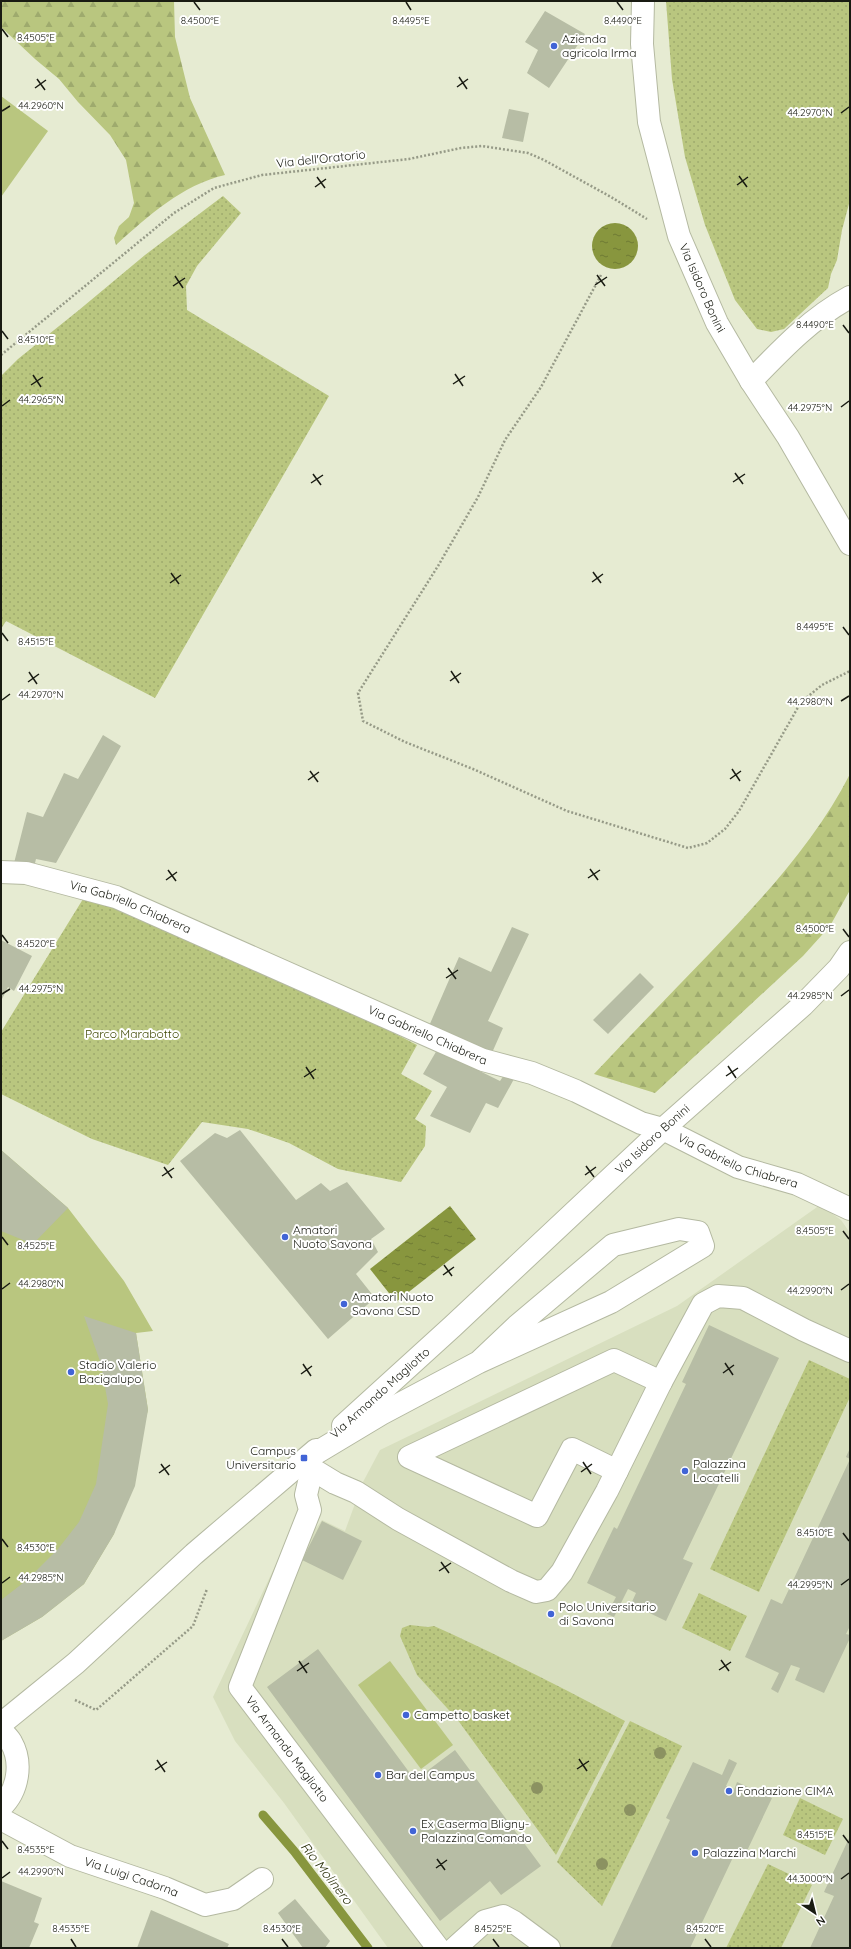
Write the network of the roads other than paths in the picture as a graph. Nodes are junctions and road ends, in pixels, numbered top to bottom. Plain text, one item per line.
1 (643, 1) edge
2 (850, 297) edge
3 (751, 381) junction
4 (850, 544) edge
5 (1, 872) edge
6 (850, 952) edge
7 (663, 1129) junction
8 (850, 1209) edge
9 (453, 1326) joint
10 (850, 1351) edge
11 (478, 1362) junction
12 (661, 1382) junction
13 (309, 1464) junction
14 (617, 1471) junction
15 (1, 1724) edge
16 (1, 1730) edge
17 (1, 1806) edge
18 (1, 1819) edge
19 (262, 1879) dead end
20 (438, 1948) edge
21 (454, 1948) edge
22 (549, 1948) edge

1 - 3 street, Via Isidoro Bonini
2 - 3 street
3 - 4 street, Via Isidoro Bonini
5 - 7 street, Via Gabriello Chiabrera
6 - 7 street, Via Isidoro Bonini
7 - 8 street, Via Gabriello Chiabrera
7 - 9 street, Via Isidoro Bonini
9 - 13 street, Via Armando Magliotto
10 - 12 street
11 - 11 street
11 - 13 street
12 - 14 street
12 - 14 street
13 - 14 street
13 - 15 street, Via Armando Magliotto
13 - 20 street, Via Armando Magliotto
16 - 17 street
18 - 19 street, Via Luigi Cadorna
21 - 22 street

